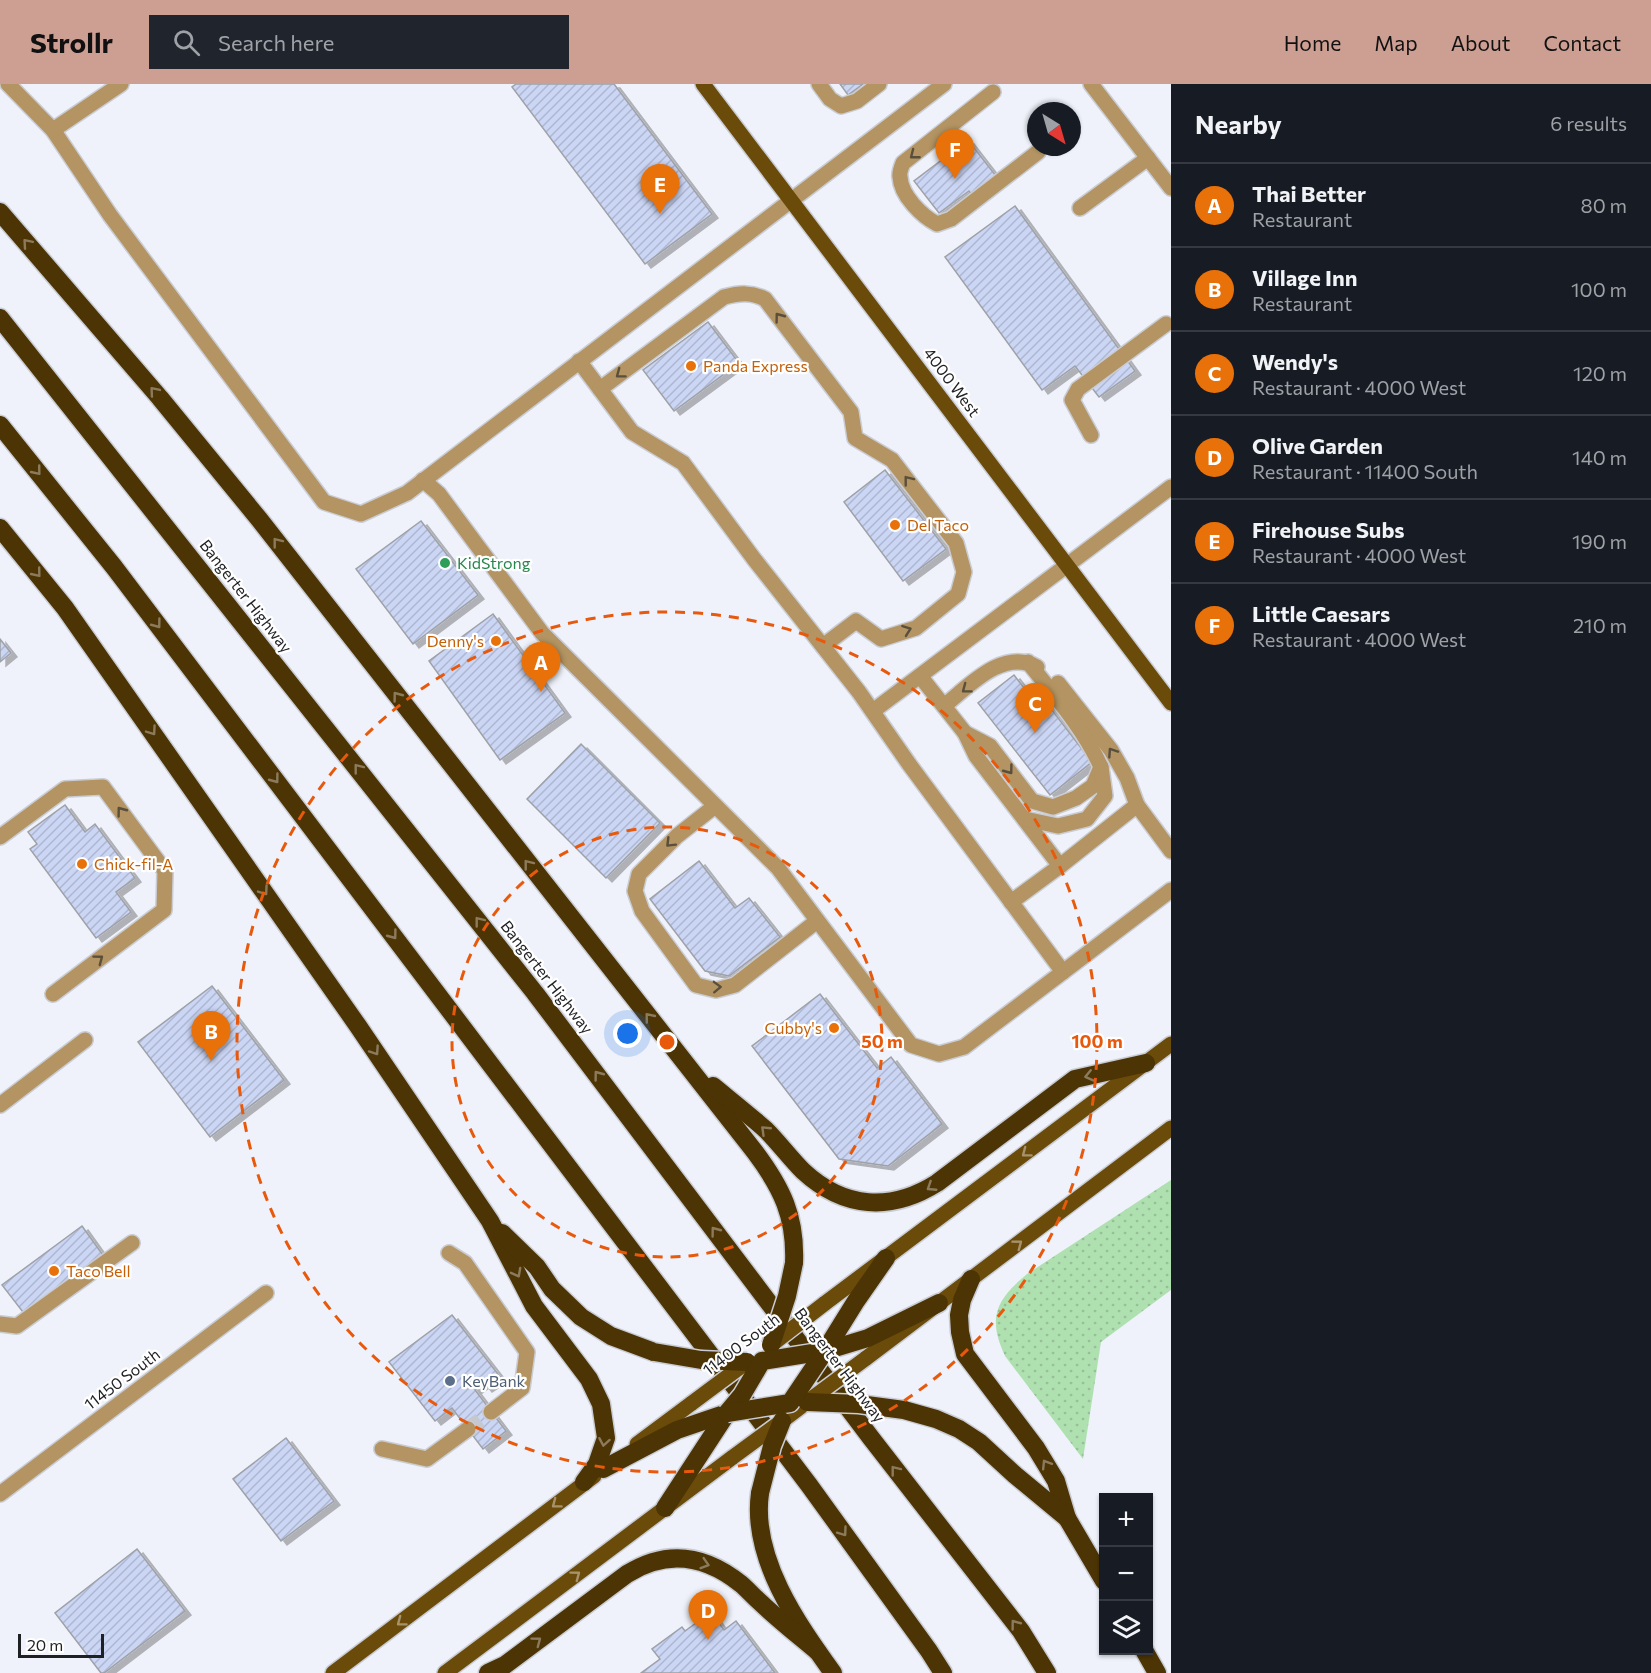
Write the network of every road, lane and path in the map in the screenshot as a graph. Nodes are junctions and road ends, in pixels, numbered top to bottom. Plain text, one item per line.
1 (8, 84) edge
2 (121, 84) edge
3 (703, 84) edge
4 (819, 84) edge
5 (879, 84) edge
6 (944, 84) edge
7 (1091, 84) edge
8 (993, 92) dead end
9 (53, 130) junction
10 (1033, 156) edge
11 (1148, 158) junction
12 (1171, 188) edge
13 (791, 200) junction
14 (1080, 208) dead end
15 (0, 212) edge
16 (0, 318) edge
17 (1166, 324) dead end
18 (579, 361) junction
19 (600, 389) junction
20 (0, 425) edge
21 (1092, 435) dead end
22 (423, 480) junction
23 (1171, 487) edge
24 (0, 528) edge
25 (1067, 565) junction
26 (823, 646) junction
27 (1028, 662) junction
28 (920, 676) junction
29 (1171, 703) edge
30 (944, 706) junction
31 (873, 711) junction
32 (965, 733) junction
33 (1101, 767) junction
34 (1137, 805) junction
35 (715, 806) junction
36 (1025, 819) junction
37 (0, 837) edge
38 (1171, 851) edge
39 (1060, 866) junction
40 (1171, 890) edge
41 (1011, 902) junction
42 (817, 921) junction
43 (1063, 972) junction
44 (53, 994) dead end
45 (85, 1040) dead end
46 (1171, 1044) edge
47 (686, 1062) junction
48 (1146, 1062) junction
49 (0, 1105) edge
50 (1171, 1128) edge
51 (490, 1221) junction
52 (132, 1244) dead end
53 (449, 1253) dead end
54 (886, 1258) junction
55 (971, 1279) junction
56 (266, 1293) dead end
57 (939, 1303) junction
58 (0, 1324) edge
59 (771, 1345) junction
60 (825, 1351) junction
61 (754, 1362) junction
62 (798, 1403) junction
63 (491, 1412) tunnel mouth
64 (727, 1413) junction
65 (782, 1421) junction
66 (710, 1426) junction
67 (468, 1429) tunnel mouth
68 (382, 1449) dead end
69 (603, 1469) junction
70 (585, 1482) junction
71 (0, 1494) edge
72 (665, 1508) junction
73 (1067, 1518) junction
74 (1099, 1572) edge
75 (817, 1651) junction
76 (1147, 1655) edge
77 (333, 1673) edge
78 (445, 1673) edge
79 (488, 1673) edge
80 (833, 1673) edge
81 (943, 1673) edge
82 (1047, 1673) edge
83 (1157, 1673) edge

1 - 9 lane
2 - 9 lane
3 - 13 main road, 4000 West
4 - 5 lane
6 - 13 lane
7 - 11 lane
8 -> 10 lane
9 - 22 lane
11 - 12 lane
11 - 14 lane
13 - 18 lane
13 - 25 main road, 4000 West
47 -> 15 highway
82 -> 16 highway, Bangerter Highway
17 - 21 lane
18 - 19 lane
18 - 22 lane
19 - 26 lane
26 -> 19 lane
20 -> 81 highway
22 - 35 lane
23 - 25 lane
24 -> 51 highway
25 - 28 lane
25 - 29 main road, 4000 West
26 - 31 lane
27 -> 30 lane
27 - 33 lane
34 -> 27 lane
28 - 30 lane
28 - 31 lane
30 - 32 lane
31 - 41 lane
32 -> 33 lane
32 - 36 lane
33 - 36 lane
34 - 38 lane
34 - 39 lane
35 - 42 lane
35 -> 42 lane
36 - 39 lane
44 -> 37 lane
39 - 41 lane
40 - 43 lane
41 - 43 lane
42 - 43 lane
45 - 49 lane
46 - 48 main road, 11400 South
48 -> 47 highway
47 - 59 highway, bridge
48 -> 54 main road, 11400 South
55 -> 50 main road
51 - 61 highway, bridge
51 -> 70 highway
52 - 58 lane
53 - 63 lane
54 - 59 main road, 11400 South, bridge
54 - 60 highway
55 - 57 main road
73 -> 55 highway
56 - 71 lane, 11450 South
57 - 60 highway
57 - 62 main road, bridge
59 - 61 highway, bridge
60 - 61 highway, bridge
60 - 62 highway, bridge
61 - 64 highway, bridge
61 - 69 main road, 11400 South, bridge
62 - 64 highway, bridge
62 - 65 highway, bridge
62 - 73 highway, bridge
64 - 66 highway
65 - 72 main road, bridge
65 - 75 highway, bridge
66 - 69 highway
66 - 72 highway
67 - 68 lane
69 - 70 main road, 11400 South
70 -> 77 main road, 11400 South
78 -> 72 main road
73 - 74 highway
79 -> 75 highway
75 - 80 highway
76 - 83 highway

